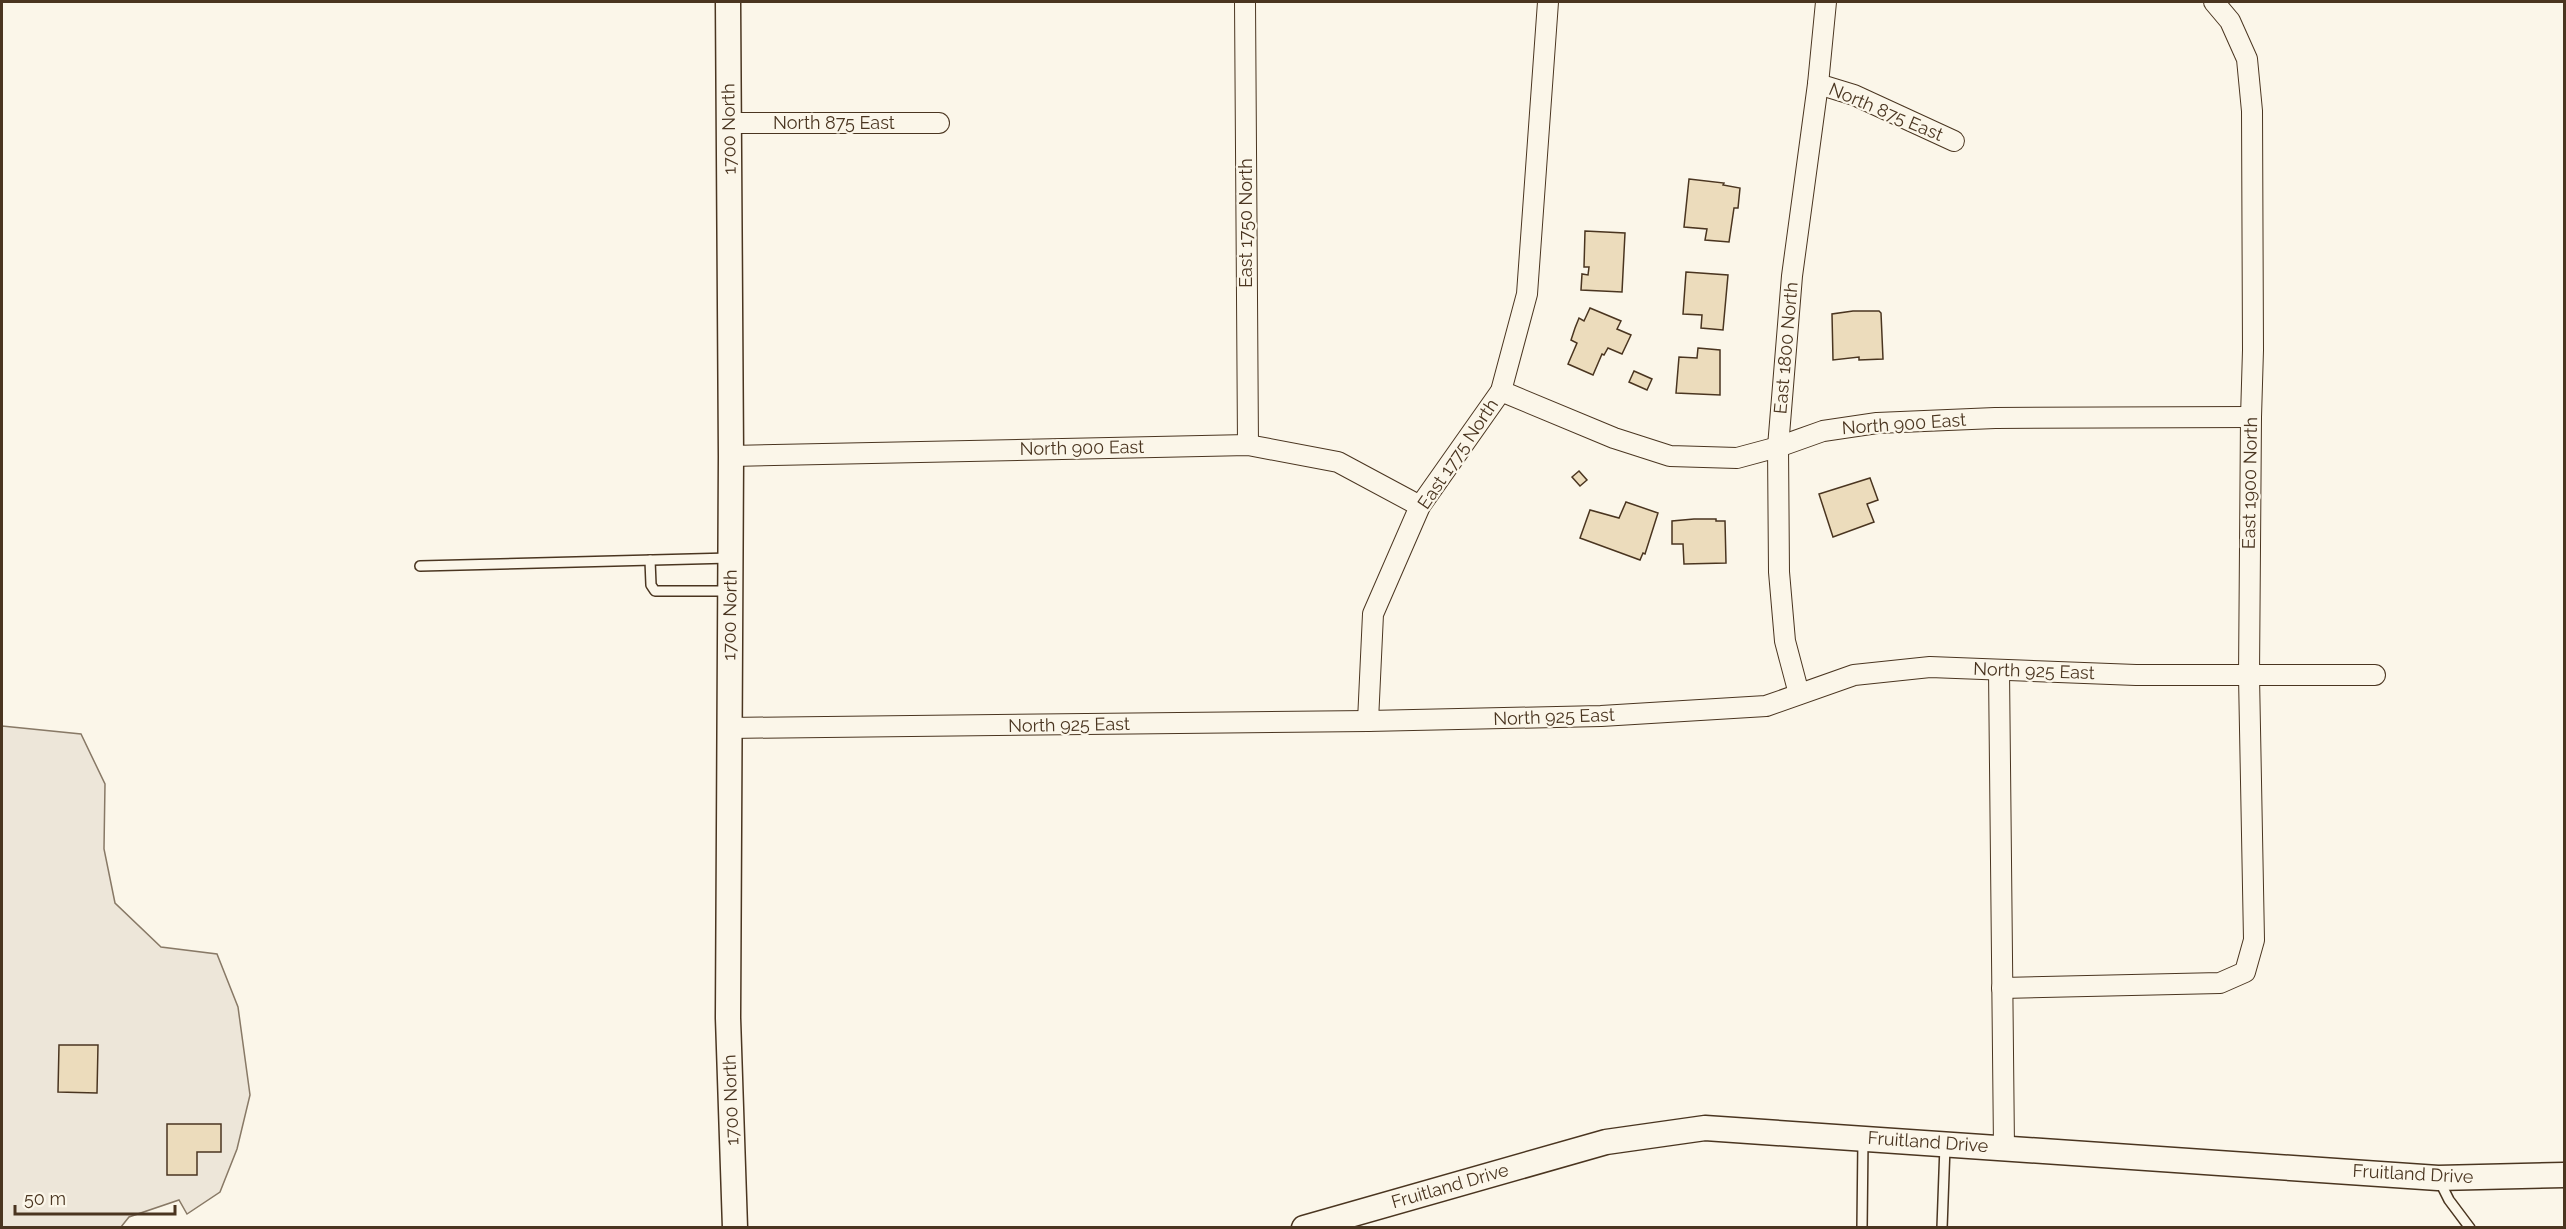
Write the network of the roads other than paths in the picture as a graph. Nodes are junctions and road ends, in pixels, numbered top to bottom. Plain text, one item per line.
1 (728, 2) edge
2 (1245, 2) edge
3 (1548, 2) edge
4 (1826, 2) edge
5 (2214, 2) edge
6 (1818, 84) junction
7 (729, 123) junction
8 (939, 123) dead end
9 (1954, 141) dead end
10 (1501, 392) junction
11 (2251, 417) junction
12 (1248, 445) junction
13 (1778, 447) junction
14 (731, 456) junction
15 (1420, 506) junction
16 (730, 558) junction
17 (650, 560) junction
18 (420, 566) dead end
19 (730, 591) junction
20 (1999, 670) junction
21 (2375, 675) dead end
22 (2249, 676) junction
23 (1799, 694) junction
24 (1368, 721) junction
25 (728, 728) junction
26 (2002, 988) junction
27 (1863, 1138) junction
28 (1945, 1144) junction
29 (2004, 1148) junction
30 (2565, 1176) edge
31 (2438, 1178) junction
32 (735, 1227) edge
33 (1304, 1227) edge
34 (1862, 1227) edge
35 (1942, 1227) edge
36 (2470, 1227) edge

1 - 7 street, 1700 North
2 - 12 street, East 1750 North
3 - 10 street, East 1775 North
4 - 6 street, East 1800 North
5 - 11 street, East 1900 North
6 - 9 street, North 875 East
6 - 13 street, East 1800 North
7 - 8 street, North 875 East
7 - 14 street, 1700 North
10 - 13 street, North 900 East
10 - 15 street, East 1775 North
11 - 13 street, North 900 East
11 - 22 street, East 1900 North
12 - 14 street, North 900 East
12 - 15 street, North 900 East
13 - 23 street, East 1800 North
14 - 16 street, 1700 North
15 - 24 street, East 1775 North
16 - 17 lane
16 - 19 street, 1700 North
17 - 18 lane
17 - 19 lane
19 - 25 street, 1700 North
20 - 22 street, North 925 East
20 - 23 street, North 925 East
20 - 26 street
21 - 22 street, North 925 East
22 - 26 street, East 1900 North
23 - 24 street, North 925 East
24 - 25 street, North 925 East
25 - 32 street, 1700 North
26 - 29 street
27 - 28 street, Fruitland Drive
27 - 33 street, Fruitland Drive
27 - 34 lane
28 - 29 street, Fruitland Drive
28 - 35 lane
29 - 31 street, Fruitland Drive
30 - 31 street, Fruitland Drive
31 - 36 lane

